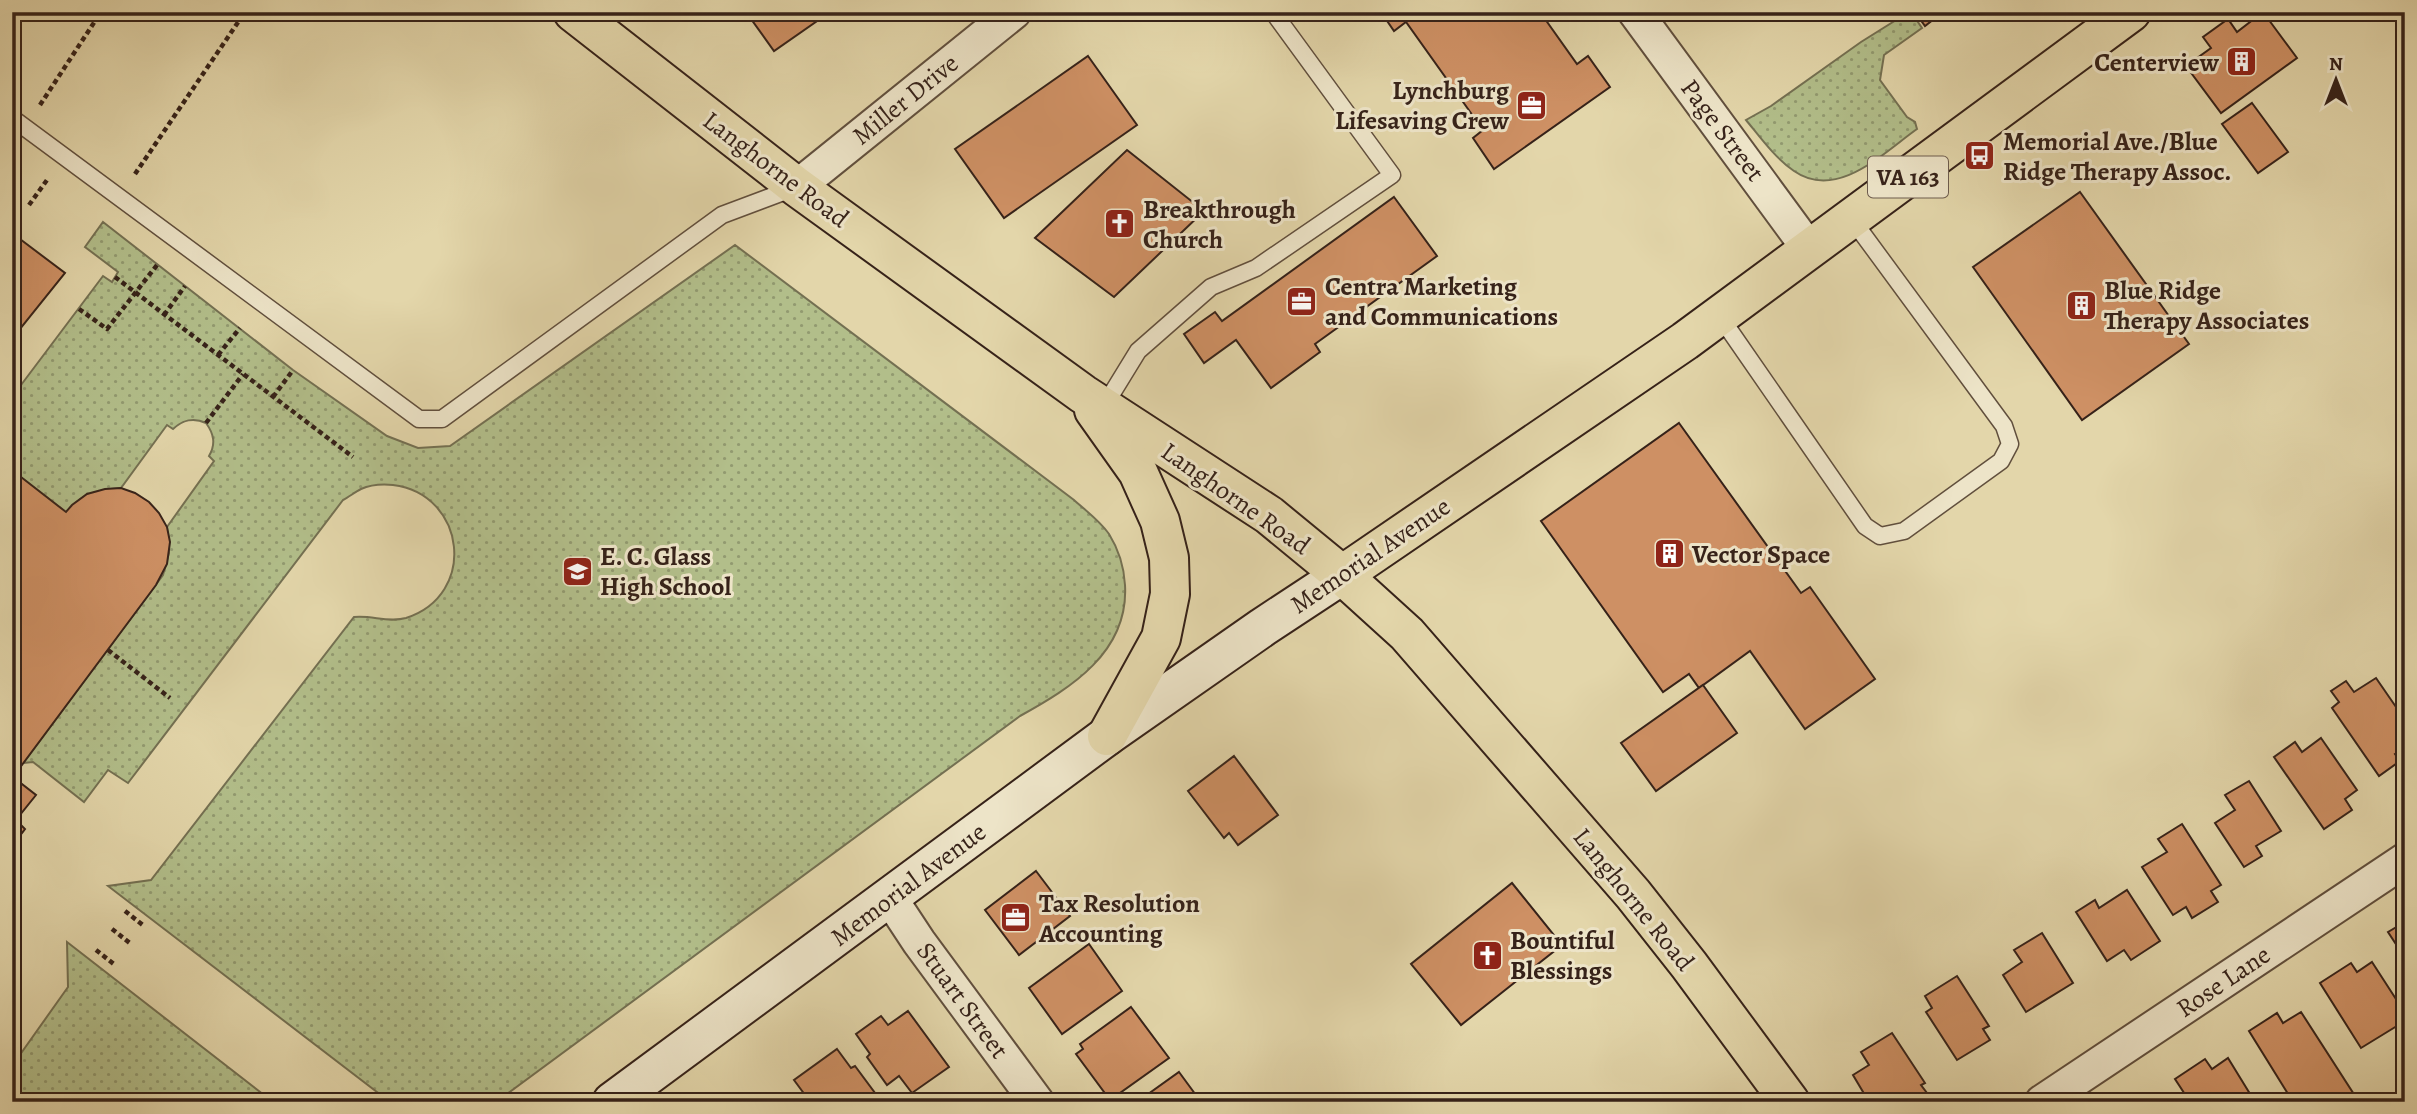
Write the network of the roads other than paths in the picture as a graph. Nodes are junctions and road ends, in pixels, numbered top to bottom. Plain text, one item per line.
1 (572, 12) edge
2 (1014, 12) edge
3 (1273, 12) edge
4 (1635, 12) edge
5 (2131, 12) edge
6 (977, 23) edge
7 (12, 118) edge
8 (797, 187) junction
9 (1851, 219) junction
10 (1809, 249) junction
11 (1719, 315) junction
12 (1093, 401) junction
13 (1342, 575) junction
14 (1107, 736) junction
15 (2405, 860) edge
16 (890, 898) junction
17 (612, 1102) edge
18 (1037, 1102) edge
19 (1790, 1102) edge
20 (2042, 1102) edge

1 - 8 main road, Langhorne Road
2 - 6 street, Miller Drive
3 - 12 lane
4 - 10 street, Page Street
5 - 9 main road, Memorial Avenue / VA 163
6 - 8 street, Miller Drive
7 - 8 lane
8 - 12 main road, Langhorne Road
9 - 10 main road, Memorial Avenue / VA 163
9 - 11 lane
10 - 11 main road, Memorial Avenue / VA 163
11 - 13 main road, Memorial Avenue / VA 163
12 - 13 main road, Langhorne Road
12 - 14 main road
13 - 14 main road, Memorial Avenue / VA 163
13 - 19 main road, Langhorne Road
14 - 16 main road, Memorial Avenue / VA 163
15 - 20 street, Rose Lane
16 - 17 main road, Memorial Avenue / VA 163
16 - 18 street, Stuart Street

